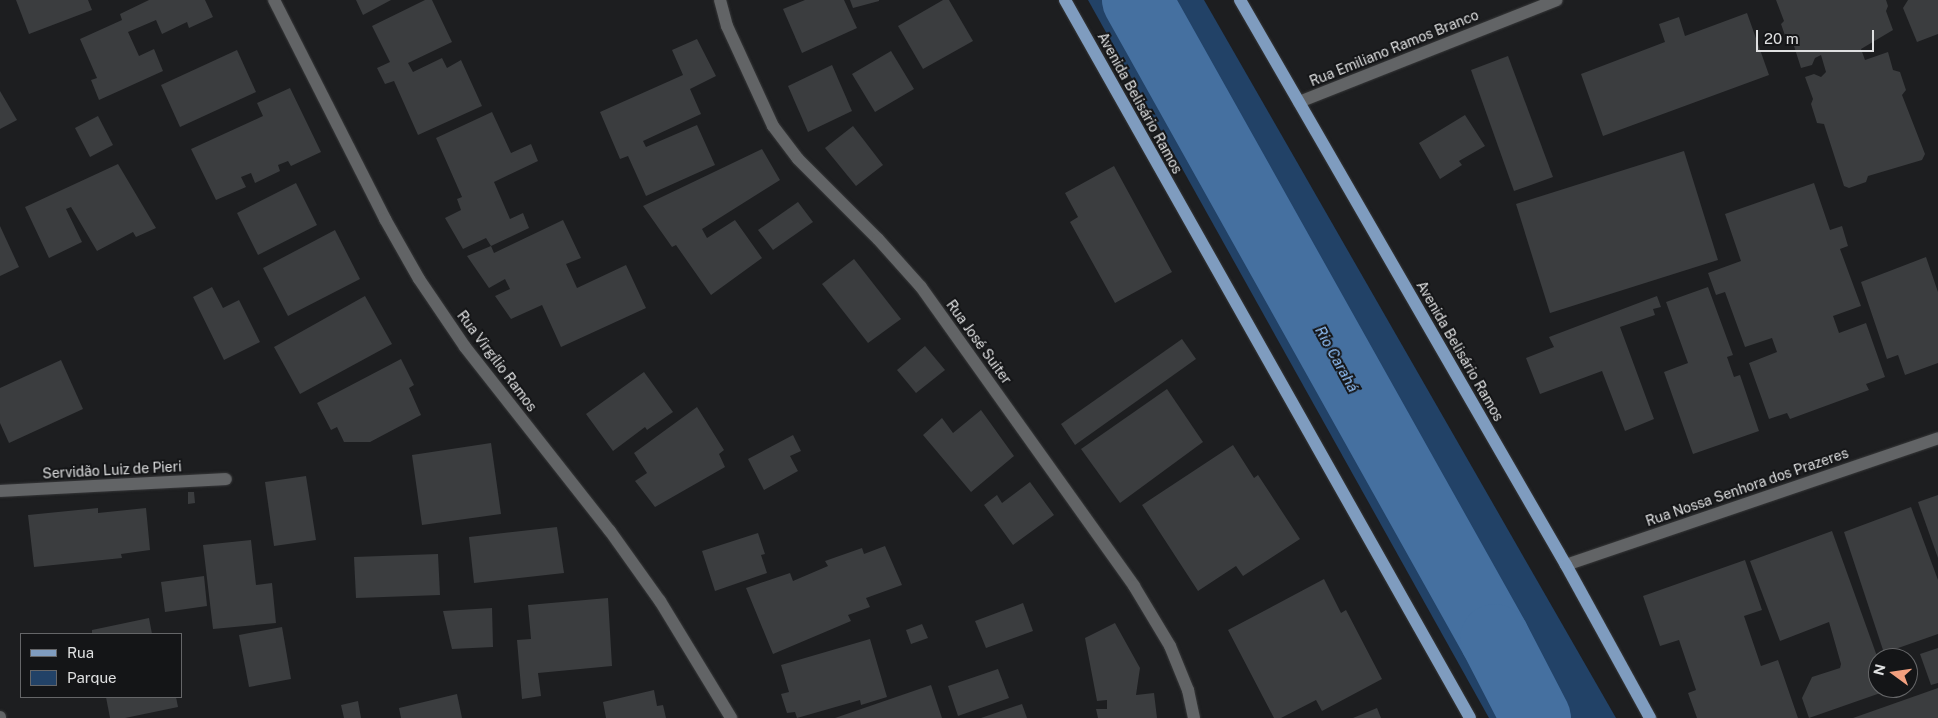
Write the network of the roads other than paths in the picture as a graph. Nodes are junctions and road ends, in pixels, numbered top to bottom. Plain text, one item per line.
1 (274, 0) edge
2 (720, 0) edge
3 (1065, 0) edge
4 (1240, 0) edge
5 (1556, 0) edge
6 (1299, 102) junction
7 (1938, 438) edge
8 (226, 479) dead end
9 (0, 490) edge
10 (1566, 565) junction
11 (731, 718) edge
12 (1194, 718) edge
13 (1470, 718) edge
14 (1650, 718) edge

1 - 11 street, Rua Virgílio Ramos
2 - 12 street, Rua José Suiter
3 - 13 main road, Avenida Belisário Ramos
4 - 6 main road, Avenida Belisário Ramos
5 - 6 street, Rua Emiliano Ramos Branco
6 - 10 main road, Avenida Belisário Ramos
7 - 10 street, Rua Nossa Senhora dos Prazeres
8 - 9 street, Servidão Luiz de Pieri
10 - 14 main road, Avenida Belisário Ramos

